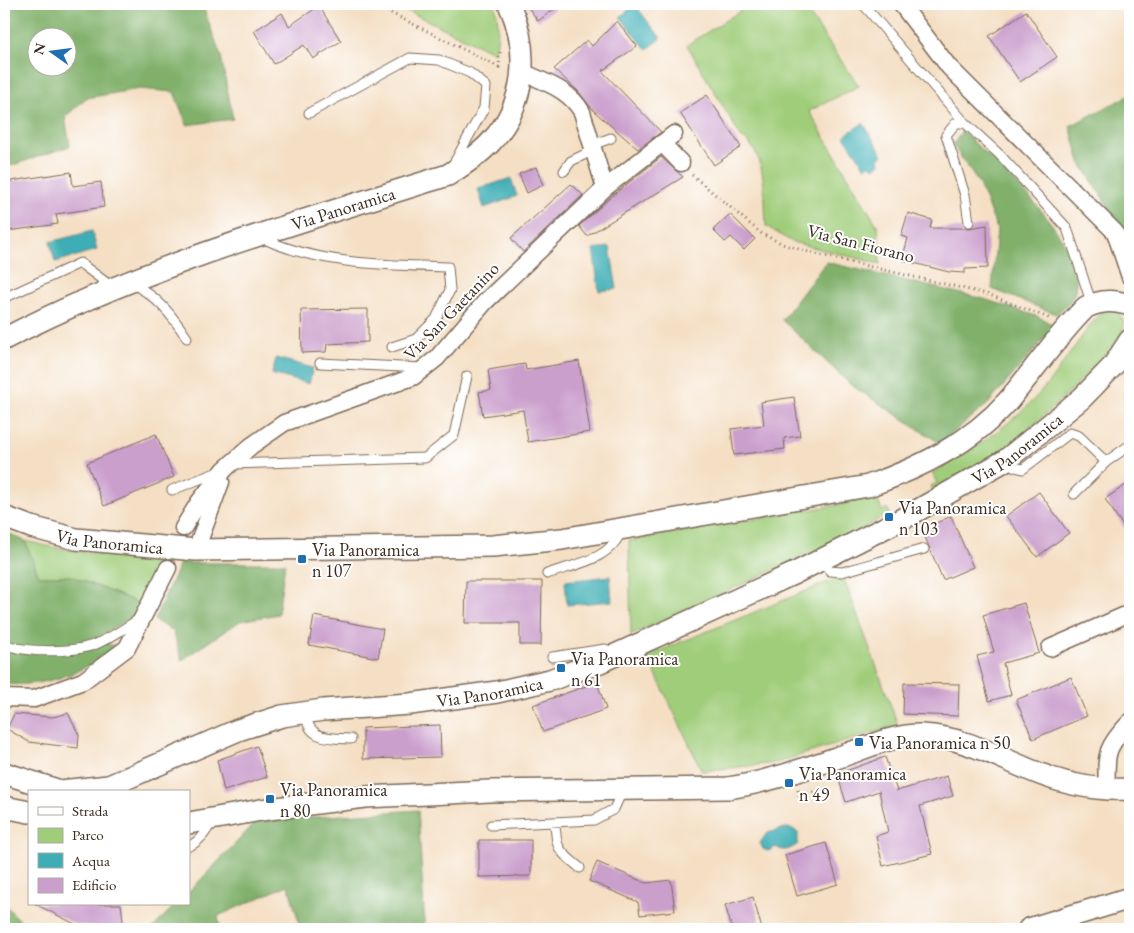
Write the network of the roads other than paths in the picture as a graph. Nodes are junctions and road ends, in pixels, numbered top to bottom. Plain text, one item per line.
1 (509, 4) edge
2 (863, 4) edge
3 (901, 4) edge
4 (523, 72) junction
5 (309, 113) dead end
6 (965, 123) junction
7 (611, 138) dead end
8 (593, 148) junction
9 (681, 163) road end
10 (564, 171) dead end
11 (448, 175) junction
12 (605, 188) junction
13 (970, 222) dead end
14 (257, 235) junction
15 (1130, 277) edge
16 (120, 284) junction
17 (4, 298) edge
18 (1130, 305) edge
19 (1084, 311) junction
20 (187, 338) dead end
21 (4, 339) edge
22 (1130, 340) edge
23 (392, 348) dead end
24 (320, 363) dead end
25 (425, 368) junction
26 (467, 376) dead end
27 (1130, 445) edge
28 (1006, 460) junction
29 (1106, 462) junction
30 (228, 466) junction
31 (172, 490) dead end
32 (1074, 494) dead end
33 (4, 517) edge
34 (183, 528) dead end
35 (622, 528) junction
36 (924, 549) dead end
37 (196, 550) junction
38 (820, 560) junction
39 (168, 568) dead end
40 (547, 574) dead end
41 (1130, 613) edge
42 (144, 616) junction
43 (4, 644) edge
44 (1050, 648) dead end
45 (619, 654) junction
46 (552, 657) dead end
47 (4, 698) edge
48 (306, 712) junction
49 (1130, 722) edge
50 (1130, 730) edge
51 (351, 739) dead end
52 (1112, 747) junction
53 (4, 774) edge
54 (623, 789) junction
55 (1130, 789) edge
56 (57, 790) edge
57 (70, 790) edge
58 (1107, 790) junction
59 (4, 806) edge
60 (28, 812) edge
61 (214, 819) junction
62 (555, 822) junction
63 (190, 823) edge
64 (491, 825) dead end
65 (190, 846) edge
66 (580, 868) dead end
67 (1130, 898) edge
68 (1029, 929) edge

1 - 4 street, Via Panoramica
2 - 6 lane
3 - 15 street
4 - 8 street
4 - 11 street, Via Panoramica
5 - 11 lane
6 - 13 lane
6 - 19 lane
7 - 8 lane
8 - 10 lane
8 - 12 street
9 - 12 street, Via San Gaetanino
11 - 14 street, Via Panoramica
12 - 25 street, Via San Gaetanino
14 - 16 street, Via Panoramica
14 - 23 lane
16 - 17 lane
16 - 20 lane
16 - 21 street, Via Panoramica
18 - 19 street
19 - 35 street, Via Panoramica
22 - 28 street, Via Panoramica
24 - 25 lane
25 - 30 street, Via San Gaetanino
26 - 30 lane
27 - 29 lane
28 - 29 lane
28 - 38 street, Via Panoramica
29 - 32 lane
30 - 31 lane
30 - 34 street, Via San Gaetanino
30 - 37 street, Via San Gaetanino
33 - 37 street, Via Panoramica
35 - 37 street, Via Panoramica
35 - 40 lane
36 - 38 lane
38 - 45 street, Via Panoramica
39 - 42 street
41 - 44 street
42 - 43 lane
42 - 47 street
45 - 46 lane
45 - 48 street, Via Panoramica
48 - 51 lane
48 - 57 street, Via Panoramica
49 - 52 street
50 - 52 street
52 - 58 street
53 - 56 street, Via Panoramica
54 - 58 street
54 - 61 street
54 - 62 lane
55 - 58 street
59 - 60 street
61 - 63 street
61 - 65 lane
62 - 64 lane
62 - 66 lane
67 - 68 street

